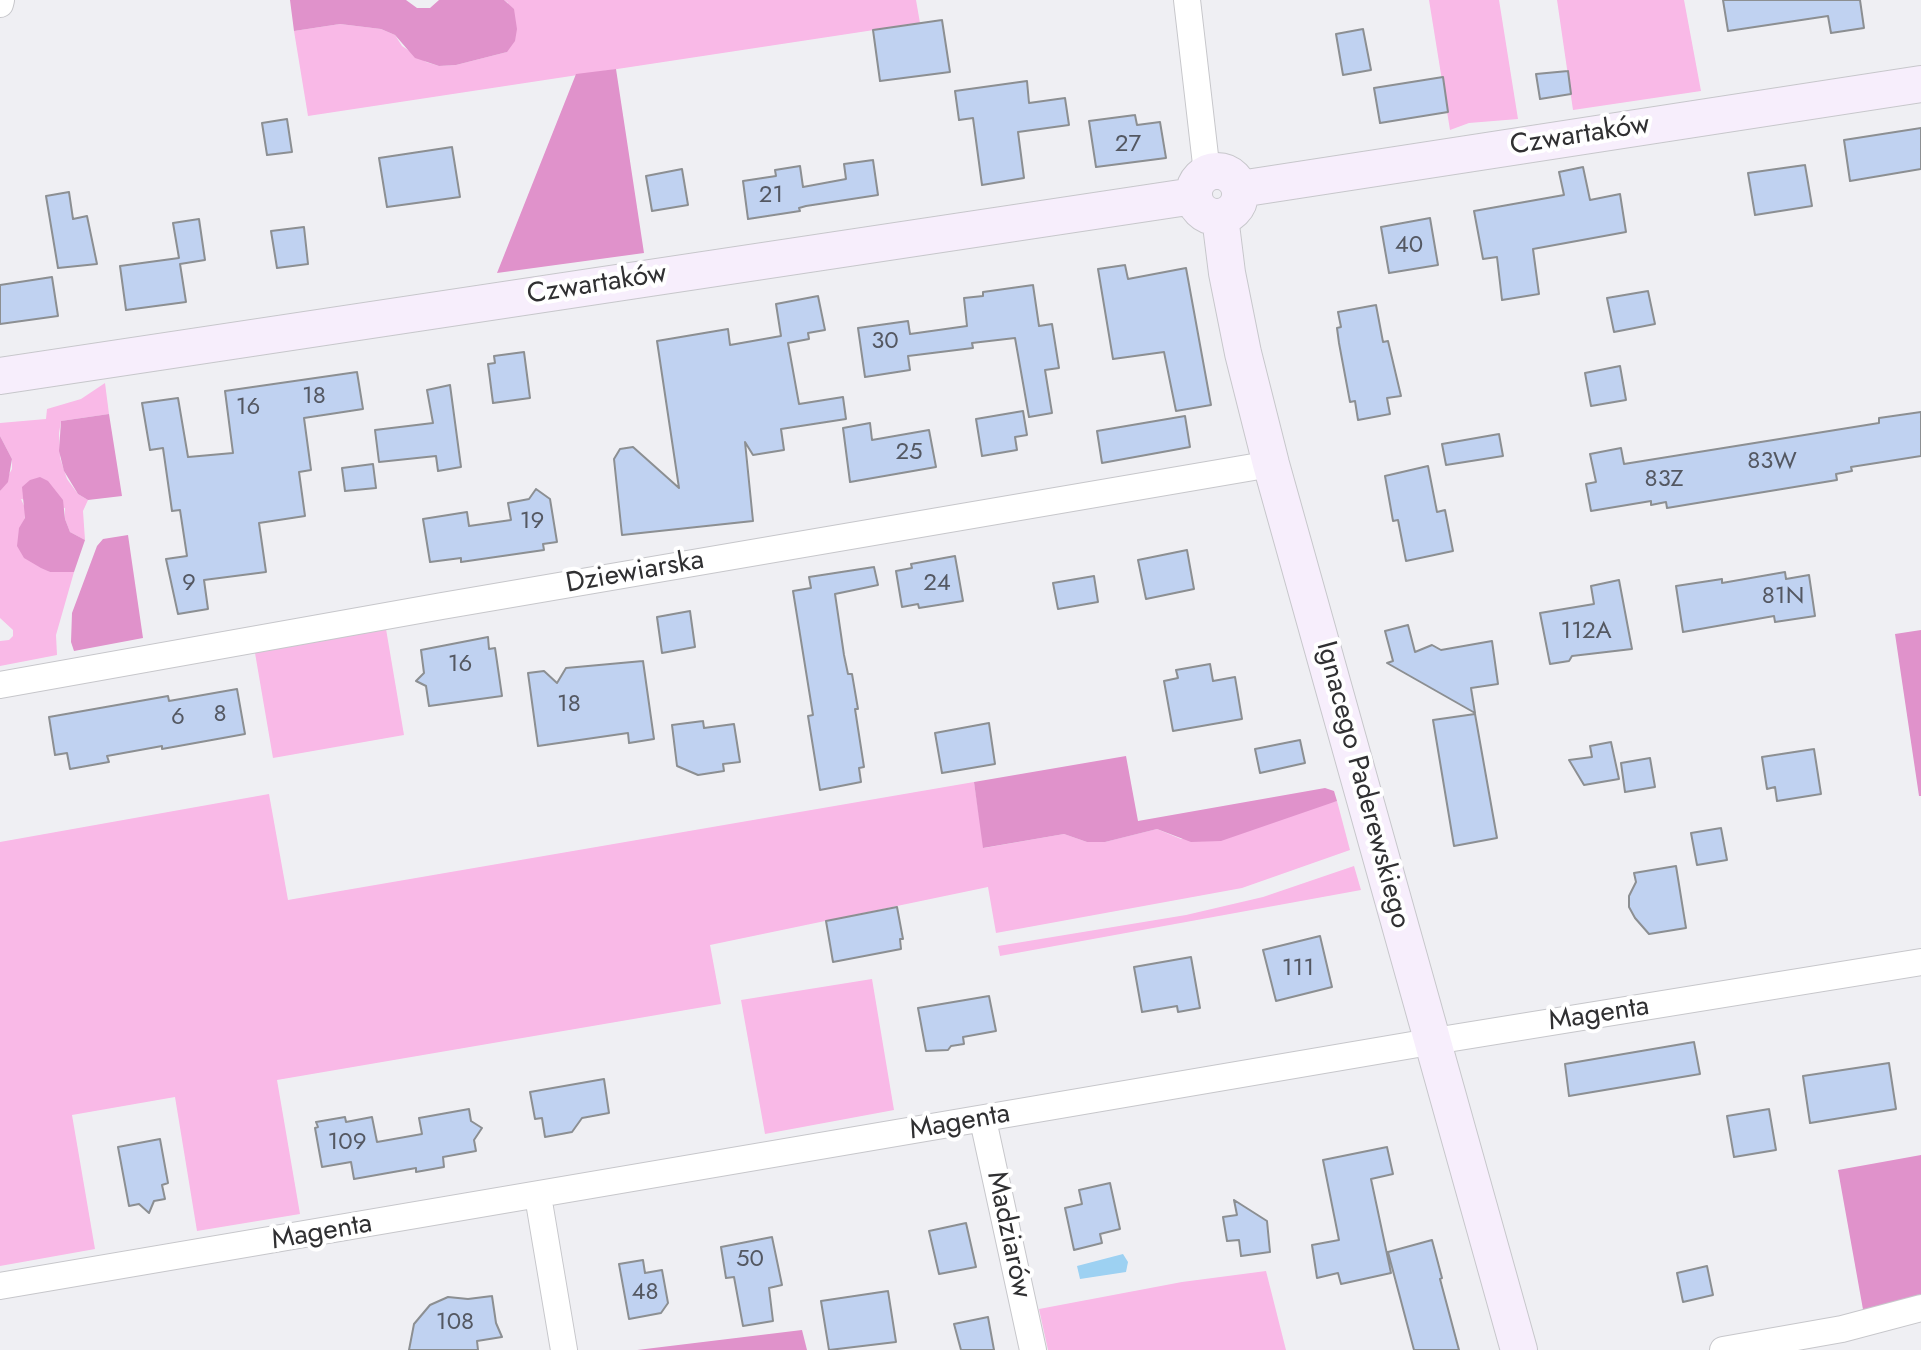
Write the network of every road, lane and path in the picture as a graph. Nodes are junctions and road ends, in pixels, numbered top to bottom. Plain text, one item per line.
1 (1187, 0) edge
2 (1921, 84) edge
3 (1215, 194) junction
4 (0, 376) edge
5 (1271, 464) junction
6 (0, 685) edge
7 (1921, 962) edge
8 (1433, 1043) junction
9 (983, 1120) junction
10 (538, 1196) junction
11 (0, 1286) edge
12 (1921, 1308) edge
13 (564, 1350) edge
14 (1033, 1350) edge
15 (1519, 1350) edge
16 (1723, 1350) edge

1 - 3 street, Ignacego Paderewskiego
2 - 3 street, Czwartaków
3 - 4 street, Czwartaków
3 - 5 street, Ignacego Paderewskiego
5 - 6 street, Dziewiarska
5 - 8 street, Ignacego Paderewskiego
7 - 8 street, Magenta
8 - 9 street, Magenta
8 - 15 street, Ignacego Paderewskiego
9 - 10 street, Magenta
9 - 14 street, Madziarów
10 - 11 street, Magenta
10 - 13 street
12 - 16 street

